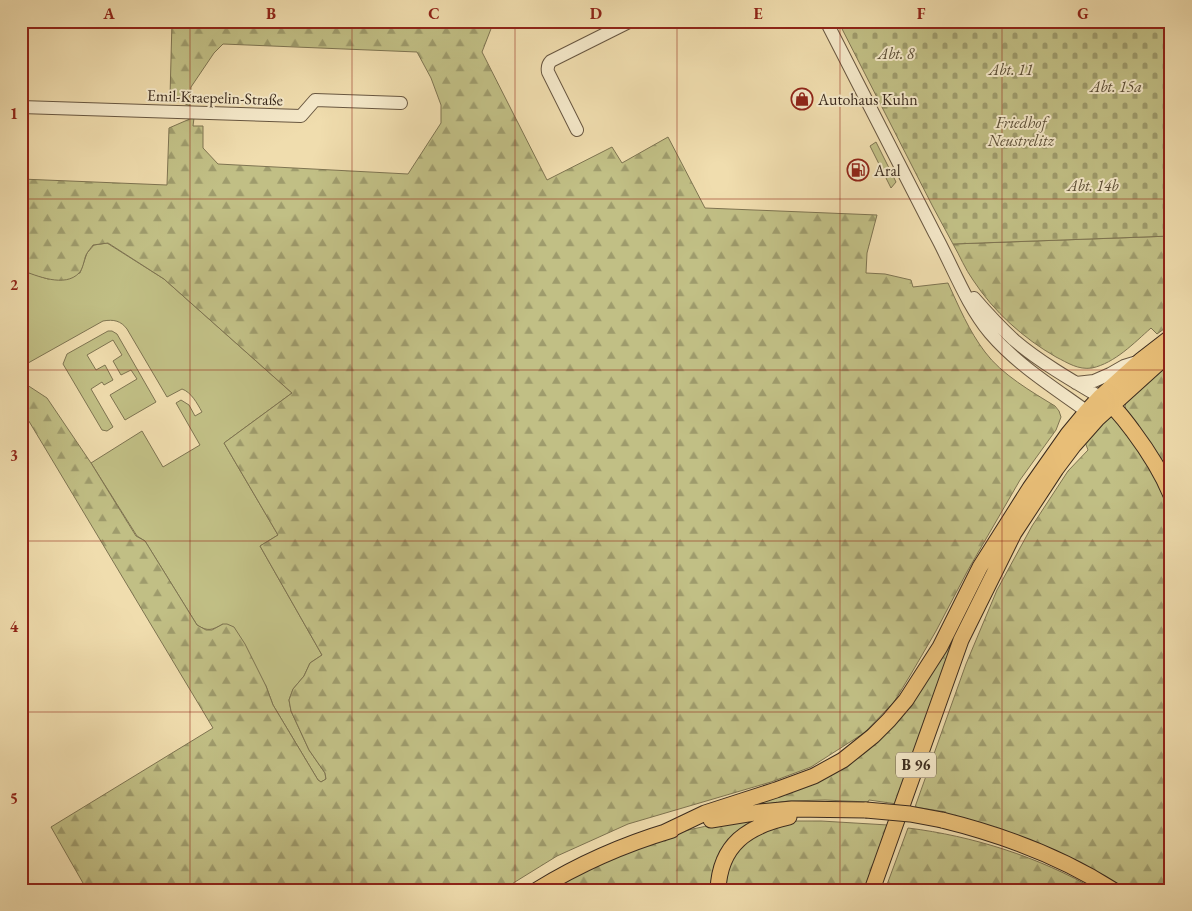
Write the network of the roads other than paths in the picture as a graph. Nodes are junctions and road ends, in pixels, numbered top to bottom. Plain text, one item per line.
1 (631, 21) edge
2 (826, 21) edge
3 (401, 104) dead end
4 (21, 107) edge
5 (577, 130) dead end
6 (943, 247) junction
7 (1171, 337) edge
8 (1171, 352) edge
9 (1140, 361) junction
10 (1076, 383) junction
11 (1106, 401) junction
12 (1092, 415) junction
13 (1171, 495) edge
14 (1012, 518) junction
15 (962, 640) junction
16 (825, 810) junction
17 (663, 833) junction
18 (537, 890) edge
19 (718, 890) edge
20 (872, 890) edge
21 (1113, 890) edge

1 - 5 street
2 - 6 street
3 - 4 street, Emil-Kraepelin-Straße
6 - 10 street
6 - 12 street
7 - 9 main road
8 - 11 main road
9 - 10 street
9 - 11 main road
10 - 11 street
11 - 12 main road, B 96
11 - 13 main road
12 - 14 main road, B 96
12 - 15 main road, B 96
14 - 15 main road, B 96
14 - 17 main road, B 96
15 - 20 main road, B 96
16 - 17 main road, B 96
16 - 19 main road, B 96
16 - 21 main road, B 96, bridge
17 - 18 main road, B 96

